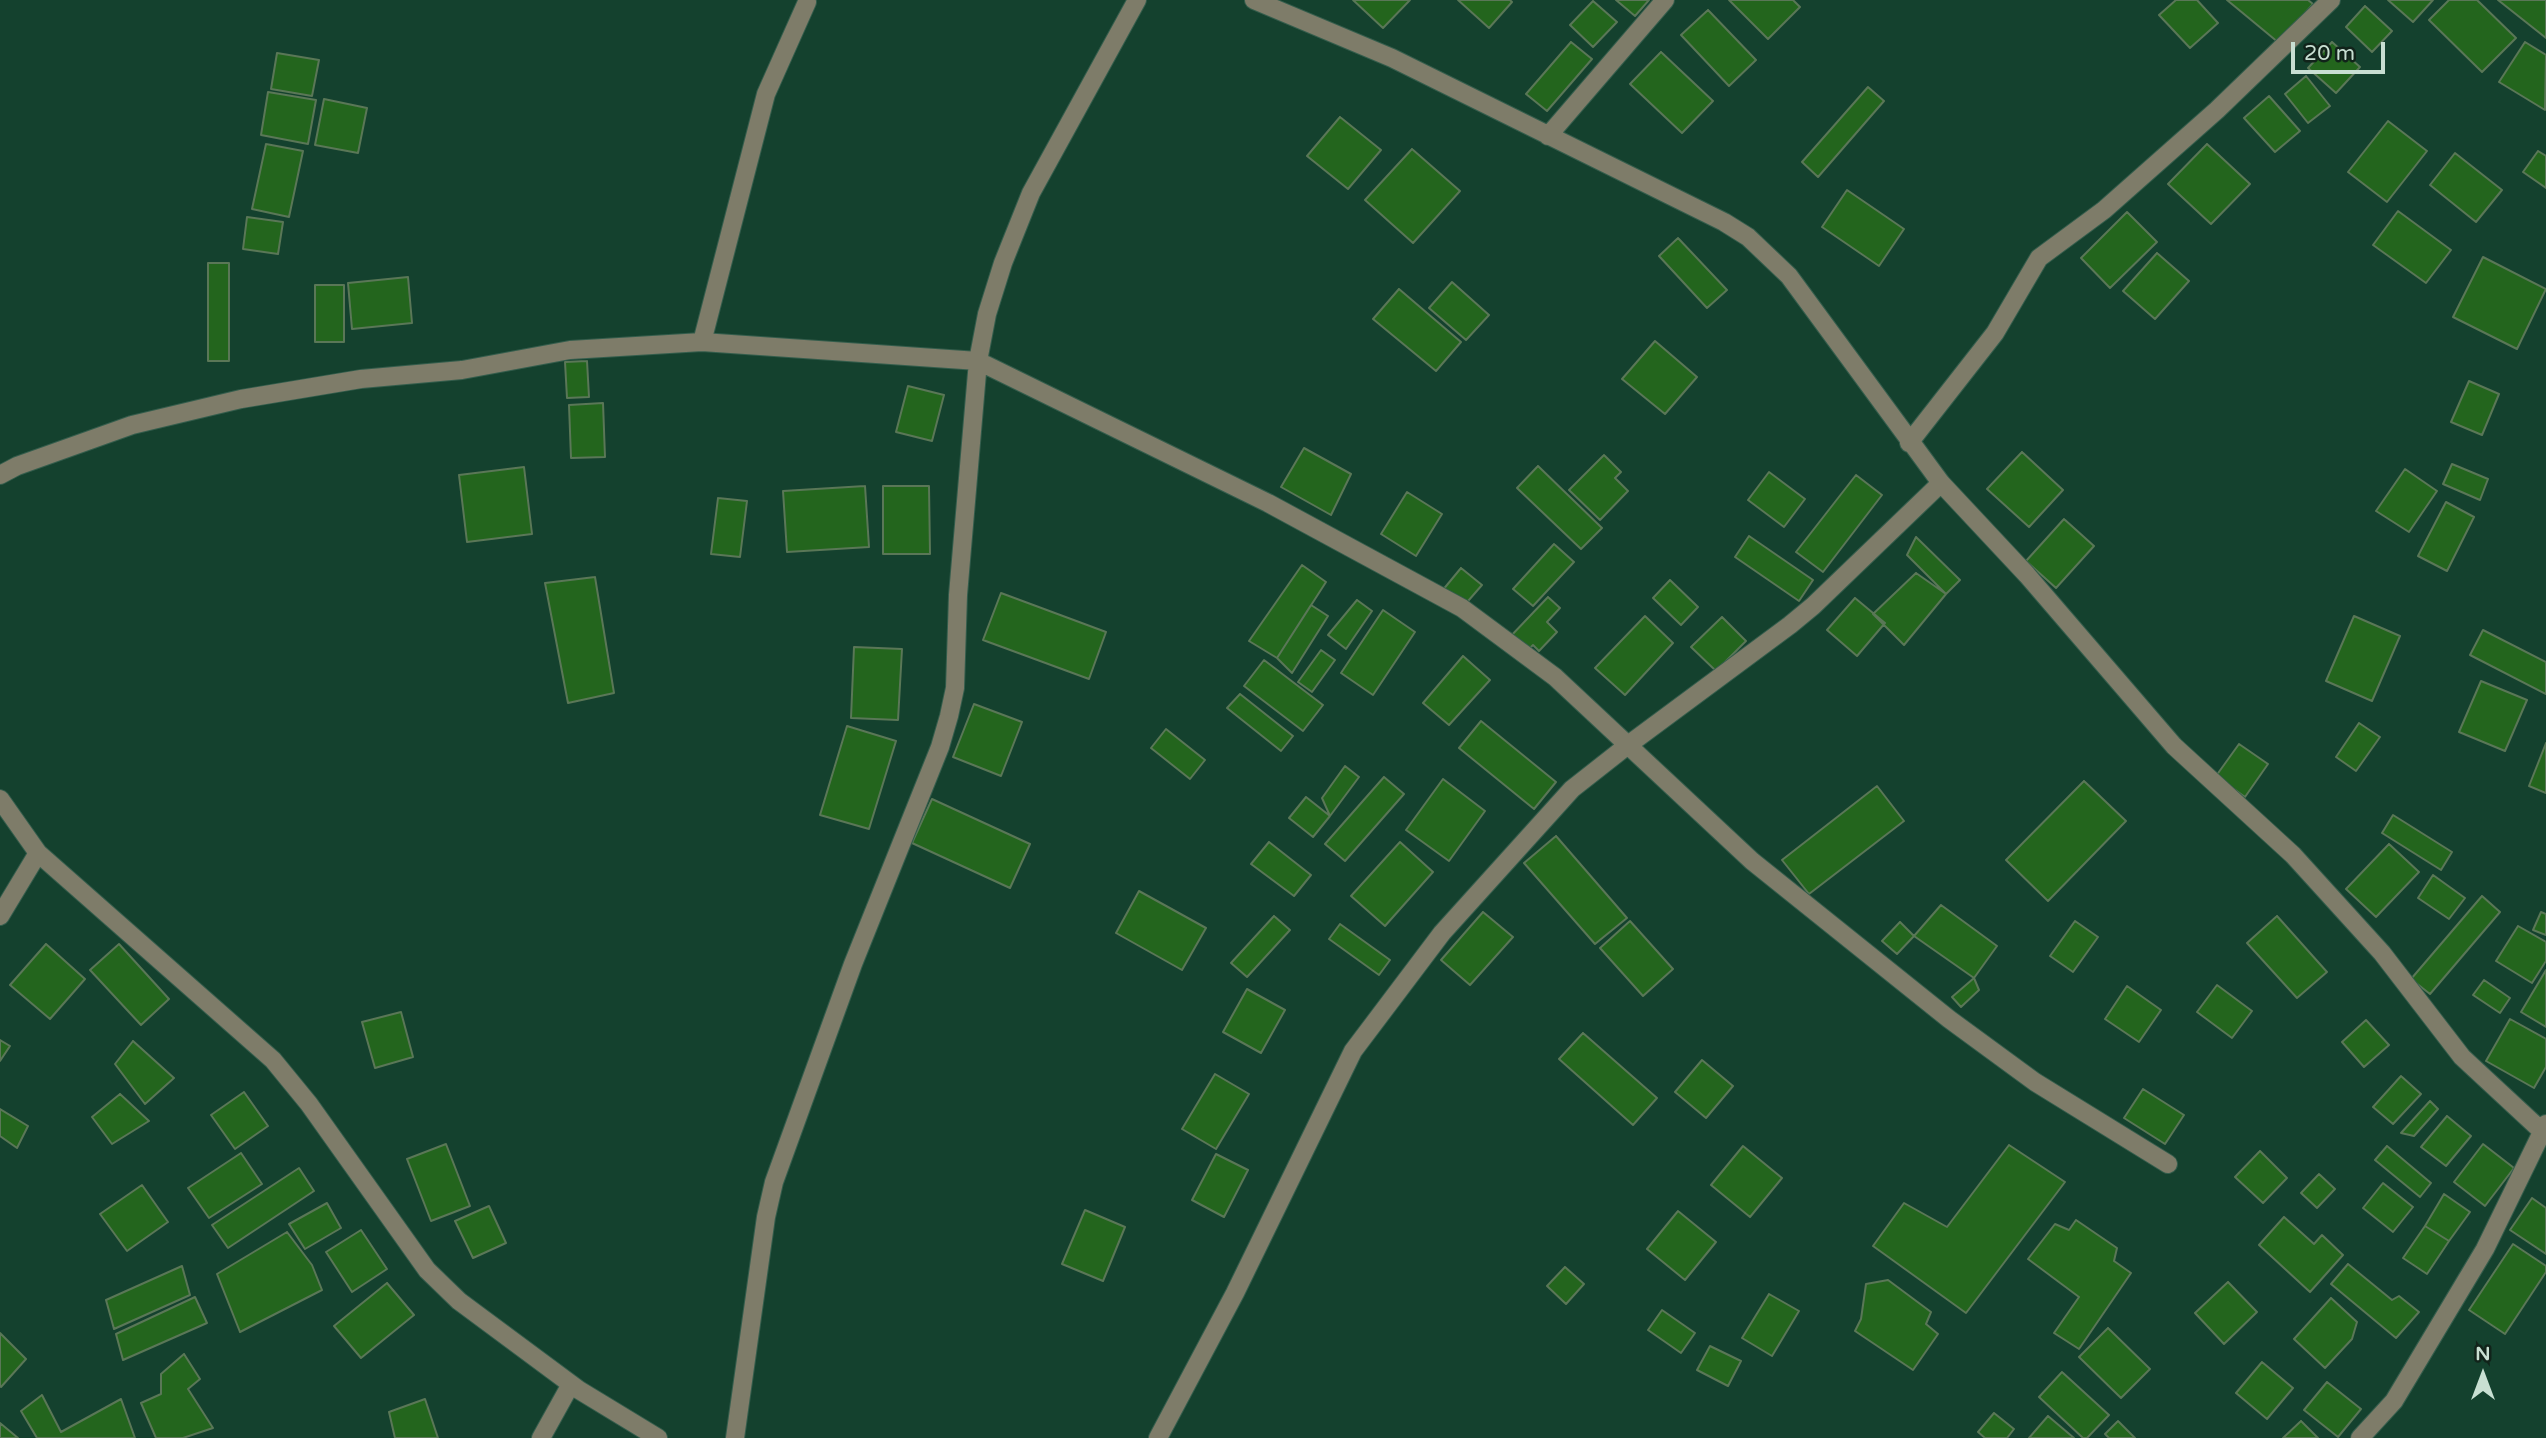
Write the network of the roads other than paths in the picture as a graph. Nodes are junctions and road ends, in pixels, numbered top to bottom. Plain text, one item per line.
1 (1137, 0) edge
2 (1254, 0) edge
3 (1665, 0) edge
4 (2332, 0) edge
5 (807, 2) edge
6 (1548, 136) junction
7 (702, 342) junction
8 (978, 361) junction
9 (1909, 443) junction
10 (0, 475) edge
11 (1941, 483) junction
12 (1628, 745) junction
13 (0, 799) edge
14 (38, 853) junction
15 (0, 916) edge
16 (2545, 1131) edge
17 (2168, 1164) dead end
18 (571, 1384) junction
19 (541, 1438) edge
20 (658, 1438) edge
21 (735, 1438) edge
22 (1158, 1438) edge
23 (2360, 1438) edge

1 - 8 street
2 - 6 street
3 - 6 street
4 - 9 street
5 - 7 street
6 - 9 street
7 - 8 street
7 - 10 street
8 - 12 street
8 - 21 street
9 - 11 street
11 - 12 street
11 - 16 street
12 - 17 street
12 - 22 street
13 - 14 street
14 - 15 street
14 - 18 street
16 - 23 street
18 - 19 street
18 - 20 street

